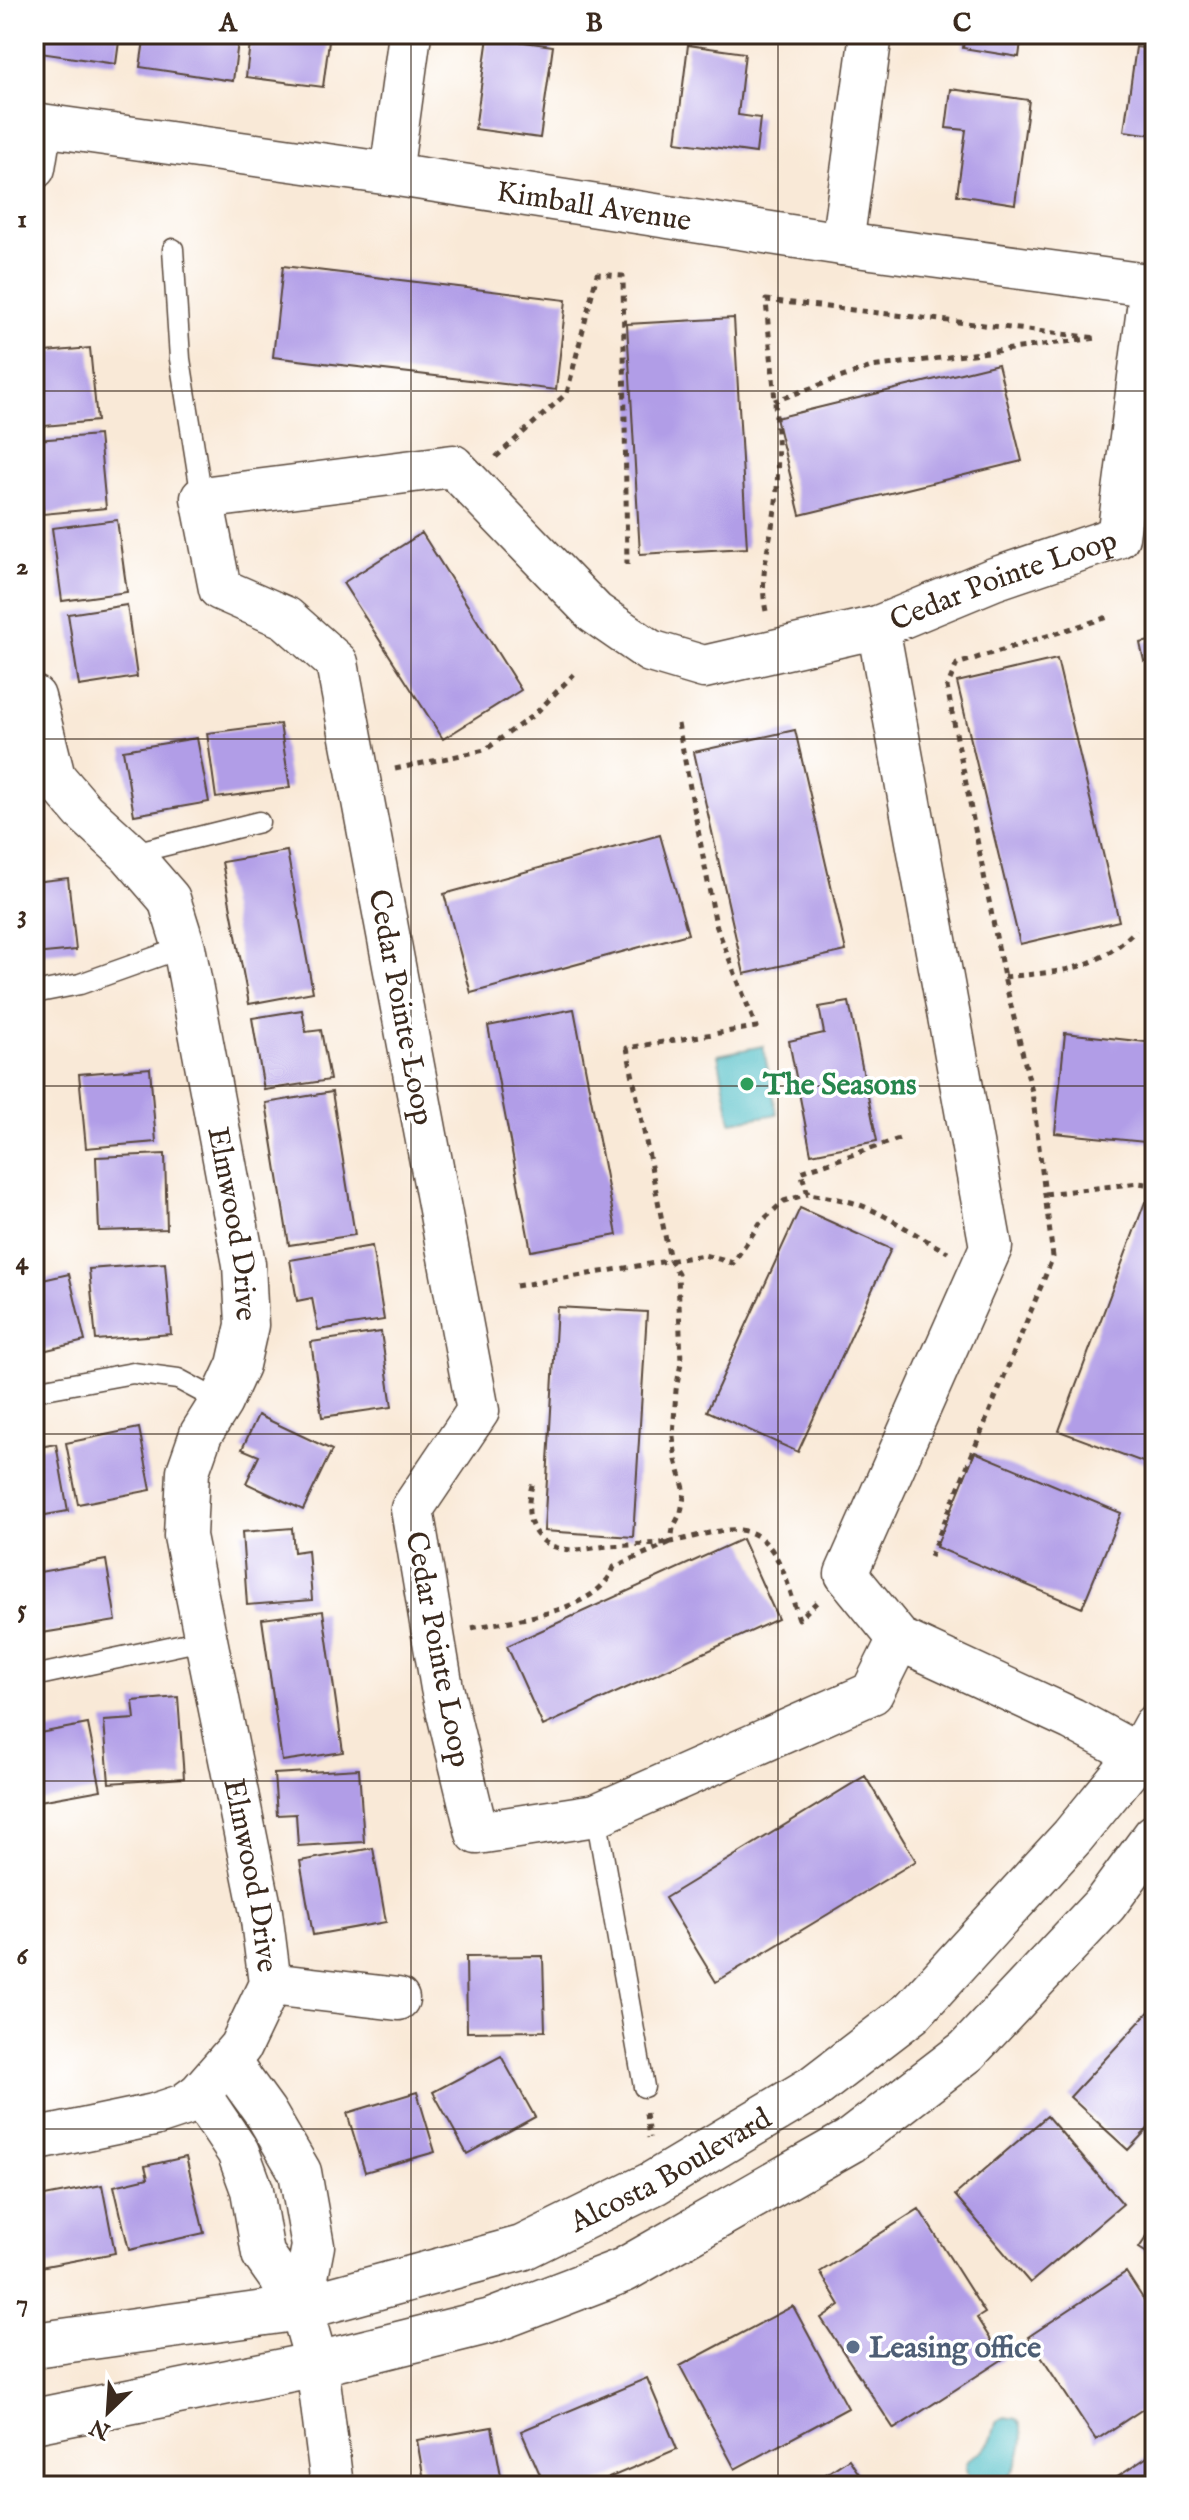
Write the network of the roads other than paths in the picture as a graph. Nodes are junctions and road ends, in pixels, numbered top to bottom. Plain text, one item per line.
1 (410, 34) edge
2 (871, 34) edge
3 (38, 124) edge
4 (34, 168) edge
5 (391, 174) junction
6 (842, 244) junction
7 (173, 249) dead end
8 (1153, 286) edge
9 (202, 498) junction
10 (878, 627) junction
11 (34, 697) edge
12 (259, 822) dead end
13 (130, 854) junction
14 (184, 947) junction
15 (34, 993) edge
16 (34, 1391) edge
17 (221, 1402) junction
18 (207, 1639) junction
19 (899, 1639) junction
20 (34, 1676) edge
21 (1150, 1748) edge
22 (596, 1815) junction
23 (1155, 1836) edge
24 (270, 1984) junction
25 (398, 1999) dead end
26 (228, 2061) junction
27 (644, 2087) dead end
28 (199, 2094) junction
29 (34, 2140) edge
30 (301, 2308) junction
31 (34, 2345) edge
32 (317, 2364) junction
33 (34, 2421) edge
34 (332, 2486) edge

1 - 5 street
2 - 6 street
3 - 4 street
3 - 5 street, Kimball Avenue
5 - 6 street, Kimball Avenue
6 - 8 street, Kimball Avenue
7 - 9 lane
8 - 10 street, Cedar Pointe Loop
9 - 10 street, Cedar Pointe Loop
9 - 22 street, Cedar Pointe Loop
10 - 19 street, Cedar Pointe Loop
11 - 13 street, Elmwood Drive
12 - 13 lane
13 - 14 street, Elmwood Drive
14 - 15 lane
14 - 17 street, Elmwood Drive
16 - 17 lane
17 - 18 street, Elmwood Drive
18 - 20 lane
18 - 24 street, Elmwood Drive
19 - 21 street
19 - 22 street, Cedar Pointe Loop
21 - 30 main road, Alcosta Boulevard
22 - 27 lane
23 - 32 main road, Alcosta Boulevard
24 - 25 street
24 - 26 street, Elmwood Drive
26 - 28 street, Elmwood Drive
26 - 30 street
28 - 29 street, Elmwood Drive
28 - 30 street
30 - 31 main road, Alcosta Boulevard
30 - 32 street
32 - 33 main road, Alcosta Boulevard
32 - 34 street

